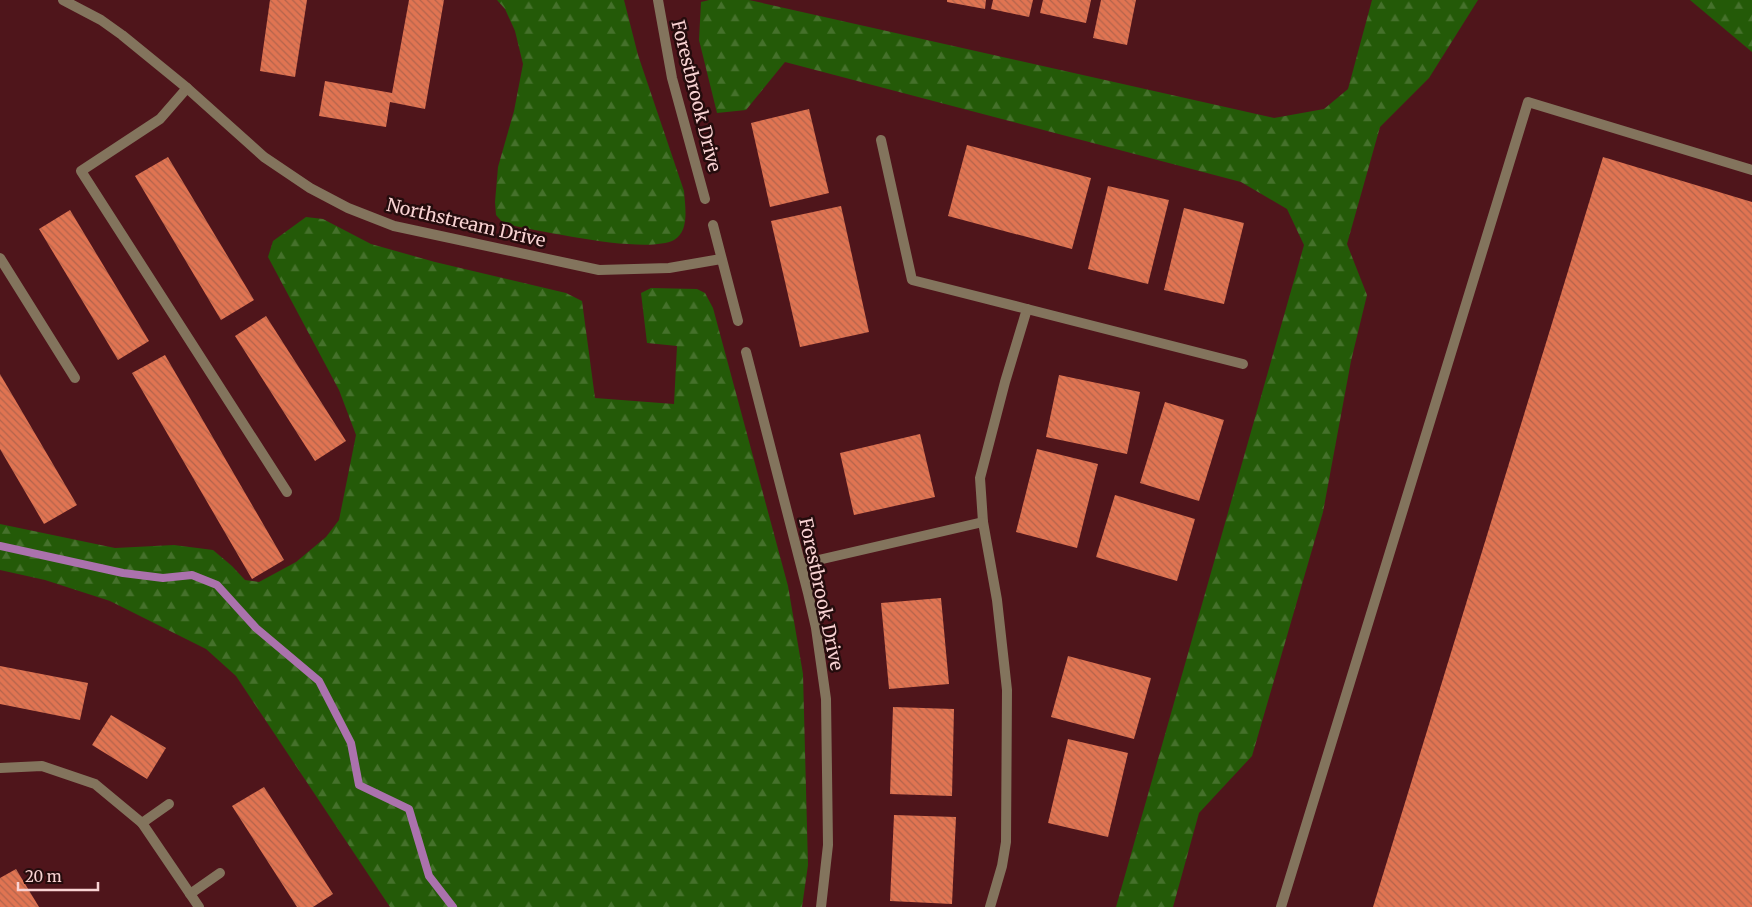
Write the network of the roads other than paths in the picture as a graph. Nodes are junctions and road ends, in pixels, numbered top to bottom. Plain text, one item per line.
1 (63, 0) edge
2 (658, 0) edge
3 (187, 88) junction
4 (882, 140) dead end
5 (1752, 170) edge
6 (705, 199) dead end
7 (712, 225) dead end
8 (0, 258) edge
9 (721, 259) junction
10 (1028, 308) junction
11 (738, 321) dead end
12 (746, 352) dead end
13 (1242, 364) dead end
14 (75, 378) dead end
15 (287, 492) dead end
16 (983, 522) junction
17 (801, 564) junction
18 (0, 768) edge
19 (169, 804) dead end
20 (142, 823) junction
21 (220, 873) dead end
22 (190, 894) junction
23 (199, 907) edge
24 (821, 907) edge
25 (990, 907) edge
26 (1281, 907) edge

1 - 3 street, Northstream Drive
2 - 6 street, Forestbrook Drive
3 - 9 street, Northstream Drive
3 - 15 street
4 - 10 street
5 - 26 street
7 - 9 street
8 - 14 street
9 - 11 street
10 - 13 street
10 - 16 street
12 - 17 street, Forestbrook Drive
16 - 17 street
16 - 25 street
17 - 24 street, Forestbrook Drive
18 - 20 street
19 - 20 street
20 - 22 street
21 - 22 street
22 - 23 street

